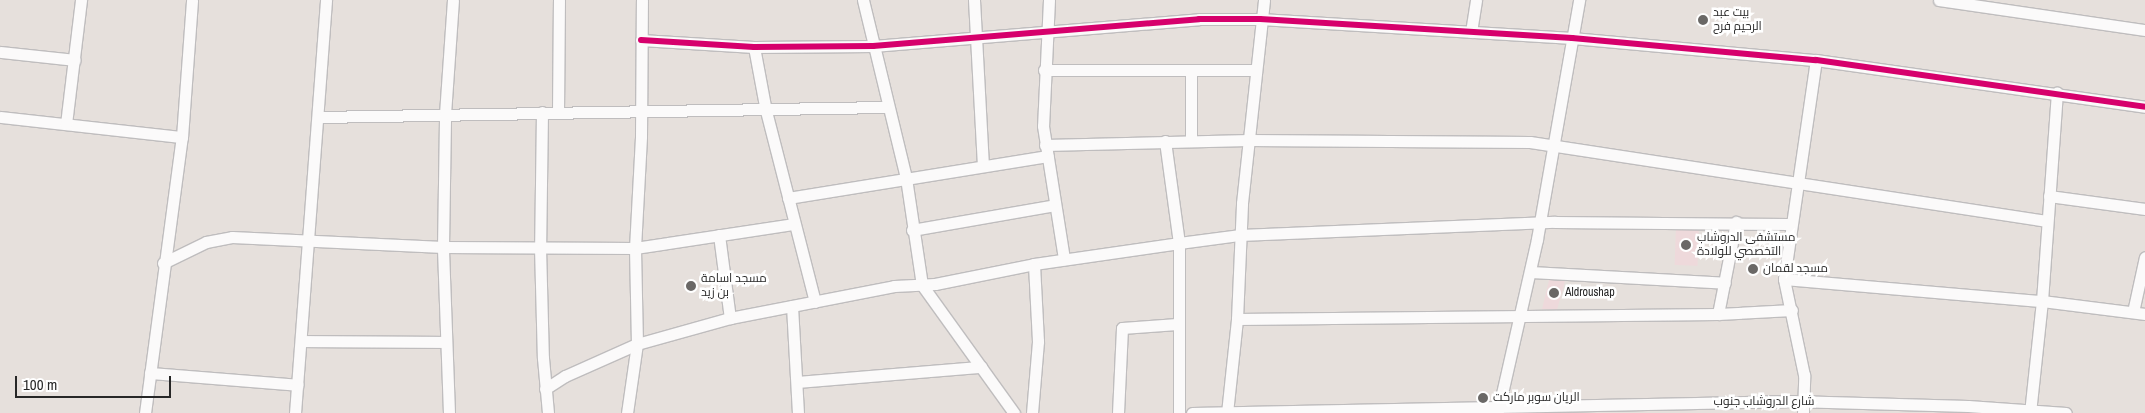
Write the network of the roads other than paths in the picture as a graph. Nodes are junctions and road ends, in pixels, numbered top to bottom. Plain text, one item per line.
1 (81, 0) edge
2 (192, 0) edge
3 (326, 0) edge
4 (454, 0) edge
5 (559, 0) edge
6 (642, 0) edge
7 (863, 0) edge
8 (974, 0) edge
9 (1049, 0) edge
10 (1264, 0) edge
11 (1476, 0) edge
12 (1579, 0) edge
13 (1938, 0) edge
14 (1260, 19) junction
15 (2145, 30) edge
16 (1471, 32) junction
17 (1047, 33) junction
18 (1572, 38) junction
19 (974, 39) junction
20 (641, 40) junction
21 (873, 46) junction
22 (754, 47) junction
23 (0, 52) edge
24 (75, 60) junction
25 (1816, 60) junction
26 (1044, 70) junction
27 (1191, 70) junction
28 (1256, 70) junction
29 (2057, 93) junction
30 (887, 107) junction
31 (2145, 107) edge
32 (641, 111) junction
33 (766, 111) junction
34 (542, 112) junction
35 (558, 112) junction
36 (445, 114) junction
37 (0, 117) edge
38 (318, 117) junction
39 (66, 124) junction
40 (182, 137) junction
41 (1249, 140) junction
42 (1165, 141) junction
43 (1191, 141) junction
44 (1045, 145) junction
45 (1554, 146) junction
46 (1048, 156) junction
47 (983, 166) junction
48 (906, 178) junction
49 (1796, 182) junction
50 (2049, 196) junction
51 (788, 198) junction
52 (1055, 205) junction
53 (2145, 209) edge
54 (2047, 221) junction
55 (1540, 222) junction
56 (1736, 222) junction
57 (794, 224) junction
58 (1790, 224) junction
59 (912, 230) junction
60 (719, 235) junction
61 (1240, 235) junction
62 (307, 241) junction
63 (1179, 243) junction
64 (443, 247) junction
65 (540, 247) junction
66 (635, 248) junction
67 (2145, 257) edge
68 (1064, 259) junction
69 (163, 263) junction
70 (1034, 264) junction
71 (1530, 272) junction
72 (1784, 279) junction
73 (1725, 283) junction
74 (922, 285) junction
75 (2042, 301) junction
76 (815, 302) junction
77 (792, 306) junction
78 (1792, 310) junction
79 (2133, 312) junction
80 (1718, 314) junction
81 (2145, 314) edge
82 (1521, 315) junction
83 (730, 318) junction
84 (1236, 319) junction
85 (1177, 324) junction
86 (301, 341) junction
87 (445, 342) junction
88 (637, 344) junction
89 (981, 367) junction
90 (150, 373) junction
91 (797, 382) junction
92 (298, 385) junction
93 (545, 389) junction
94 (1803, 407) edge
95 (1498, 409) edge
96 (2031, 411) edge
97 (145, 413) edge
98 (295, 413) edge
99 (449, 413) edge
100 (548, 413) edge
101 (627, 413) edge
102 (798, 413) edge
103 (1014, 413) edge
104 (1032, 413) edge
105 (1118, 413) edge
106 (1179, 413) edge
107 (1192, 413) edge
108 (1227, 413) edge
109 (2066, 413) edge

1 - 24 street
2 - 40 street
3 - 38 street
4 - 36 street
5 - 35 street
6 - 20 street
7 - 21 street
8 - 19 street
9 - 17 street
10 - 14 street
11 - 16 street
12 - 18 street
13 - 15 street
14 - 16 street
14 - 17 street
14 - 28 street
16 - 18 street
17 - 19 street
17 - 26 street
18 - 25 street
18 - 45 street
19 - 21 street
19 - 47 street
20 - 22 street
20 - 32 street
21 - 22 street
21 - 30 street
22 - 33 street
23 - 24 street
24 - 39 street
25 - 29 street
25 - 49 street
26 - 27 street
26 - 44 street
27 - 28 street
27 - 43 street
28 - 41 street
29 - 31 street
29 - 50 street
30 - 33 street
30 - 48 street
32 - 33 street
32 - 35 street
32 - 66 street
33 - 51 street
34 - 35 street
34 - 36 street
34 - 65 street
36 - 38 street
36 - 64 street
37 - 39 street
38 - 62 street
39 - 40 street
40 - 69 street
41 - 43 street
41 - 45 street
41 - 61 street
42 - 43 street
42 - 44 street
42 - 63 street
44 - 46 street
45 - 49 street
45 - 55 street
46 - 47 street
46 - 52 street
47 - 48 street
48 - 51 street
48 - 59 street
49 - 54 street
49 - 58 street
50 - 53 street
50 - 54 street
51 - 57 street
52 - 59 street
52 - 68 street
54 - 75 street
55 - 56 street
55 - 61 street
55 - 71 street
56 - 58 street
56 - 73 street
57 - 60 street
57 - 76 street
58 - 72 street
59 - 74 street
60 - 66 street
60 - 83 street
61 - 63 street
61 - 84 street
62 - 64 street
62 - 69 street
62 - 86 street
63 - 68 street
63 - 85 street
64 - 65 street
64 - 87 street
65 - 66 street
65 - 93 street
66 - 88 street
67 - 79 street
68 - 70 street
69 - 90 street
70 - 74 street
70 - 104 street
71 - 73 street
71 - 82 street
72 - 75 street
72 - 78 street
73 - 80 street
74 - 76 street
74 - 89 street
75 - 79 street
75 - 96 street
76 - 77 street
77 - 83 street
77 - 91 street
78 - 80 street
78 - 94 street
79 - 81 street
80 - 82 street
82 - 84 street
82 - 95 street
83 - 88 street
84 - 108 street
85 - 105 street
85 - 106 street
86 - 87 street
86 - 92 street
87 - 99 street
88 - 93 street
88 - 101 street
89 - 91 street
89 - 103 street
90 - 92 street
90 - 97 street
91 - 102 street
92 - 98 street
93 - 100 street
94 - 95 street, شارع الدروشاب جنوب
94 - 96 street, شارع الدروشاب جنوب
95 - 108 street, شارع الدروشاب جنوب
96 - 109 street, شارع الدروشاب جنوب
107 - 108 street, شارع الدروشاب جنوب

